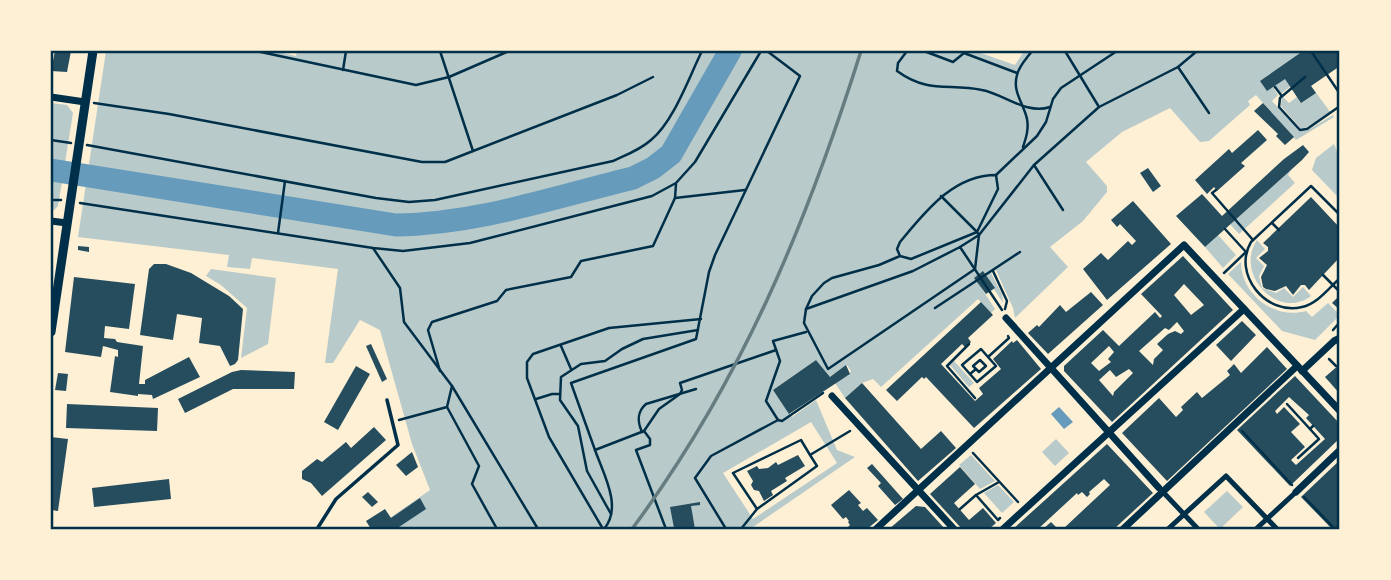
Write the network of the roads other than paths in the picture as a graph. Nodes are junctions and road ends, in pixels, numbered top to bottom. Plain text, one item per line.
1 (93, 51) edge
2 (51, 97) edge
3 (85, 102) junction
4 (51, 221) edge
5 (67, 223) junction
6 (1244, 309) junction
7 (1004, 314) road end
8 (51, 332) edge
9 (1340, 338) edge
10 (1051, 367) junction
11 (1300, 369) junction
12 (832, 396) road end
13 (387, 400) dead end
14 (1340, 411) edge
15 (1109, 432) junction
16 (1340, 450) edge
17 (1161, 490) junction
18 (1296, 490) joint
19 (918, 492) junction
20 (1184, 514) junction
21 (1267, 519) junction
22 (317, 529) edge
23 (876, 529) edge
24 (954, 529) edge
25 (1003, 529) edge
26 (1123, 529) edge
27 (1168, 529) edge
28 (1198, 529) edge
29 (1255, 529) edge
30 (1277, 529) edge

1 - 3 street
2 - 3 street
3 - 5 street
4 - 5 street
5 - 8 street
6 - 10 street
6 - 11 street
6 - 15 street
7 - 10 street
9 - 11 street
10 - 15 street
10 - 19 street
11 - 14 street
11 - 17 street
12 - 19 street
13 - 22 lane
15 - 17 street
15 - 25 street
16 - 18 street
17 - 20 street
17 - 26 street
18 - 21 street
19 - 23 street
19 - 24 street
20 - 21 street
20 - 27 street
20 - 28 street
21 - 29 street
21 - 30 street

